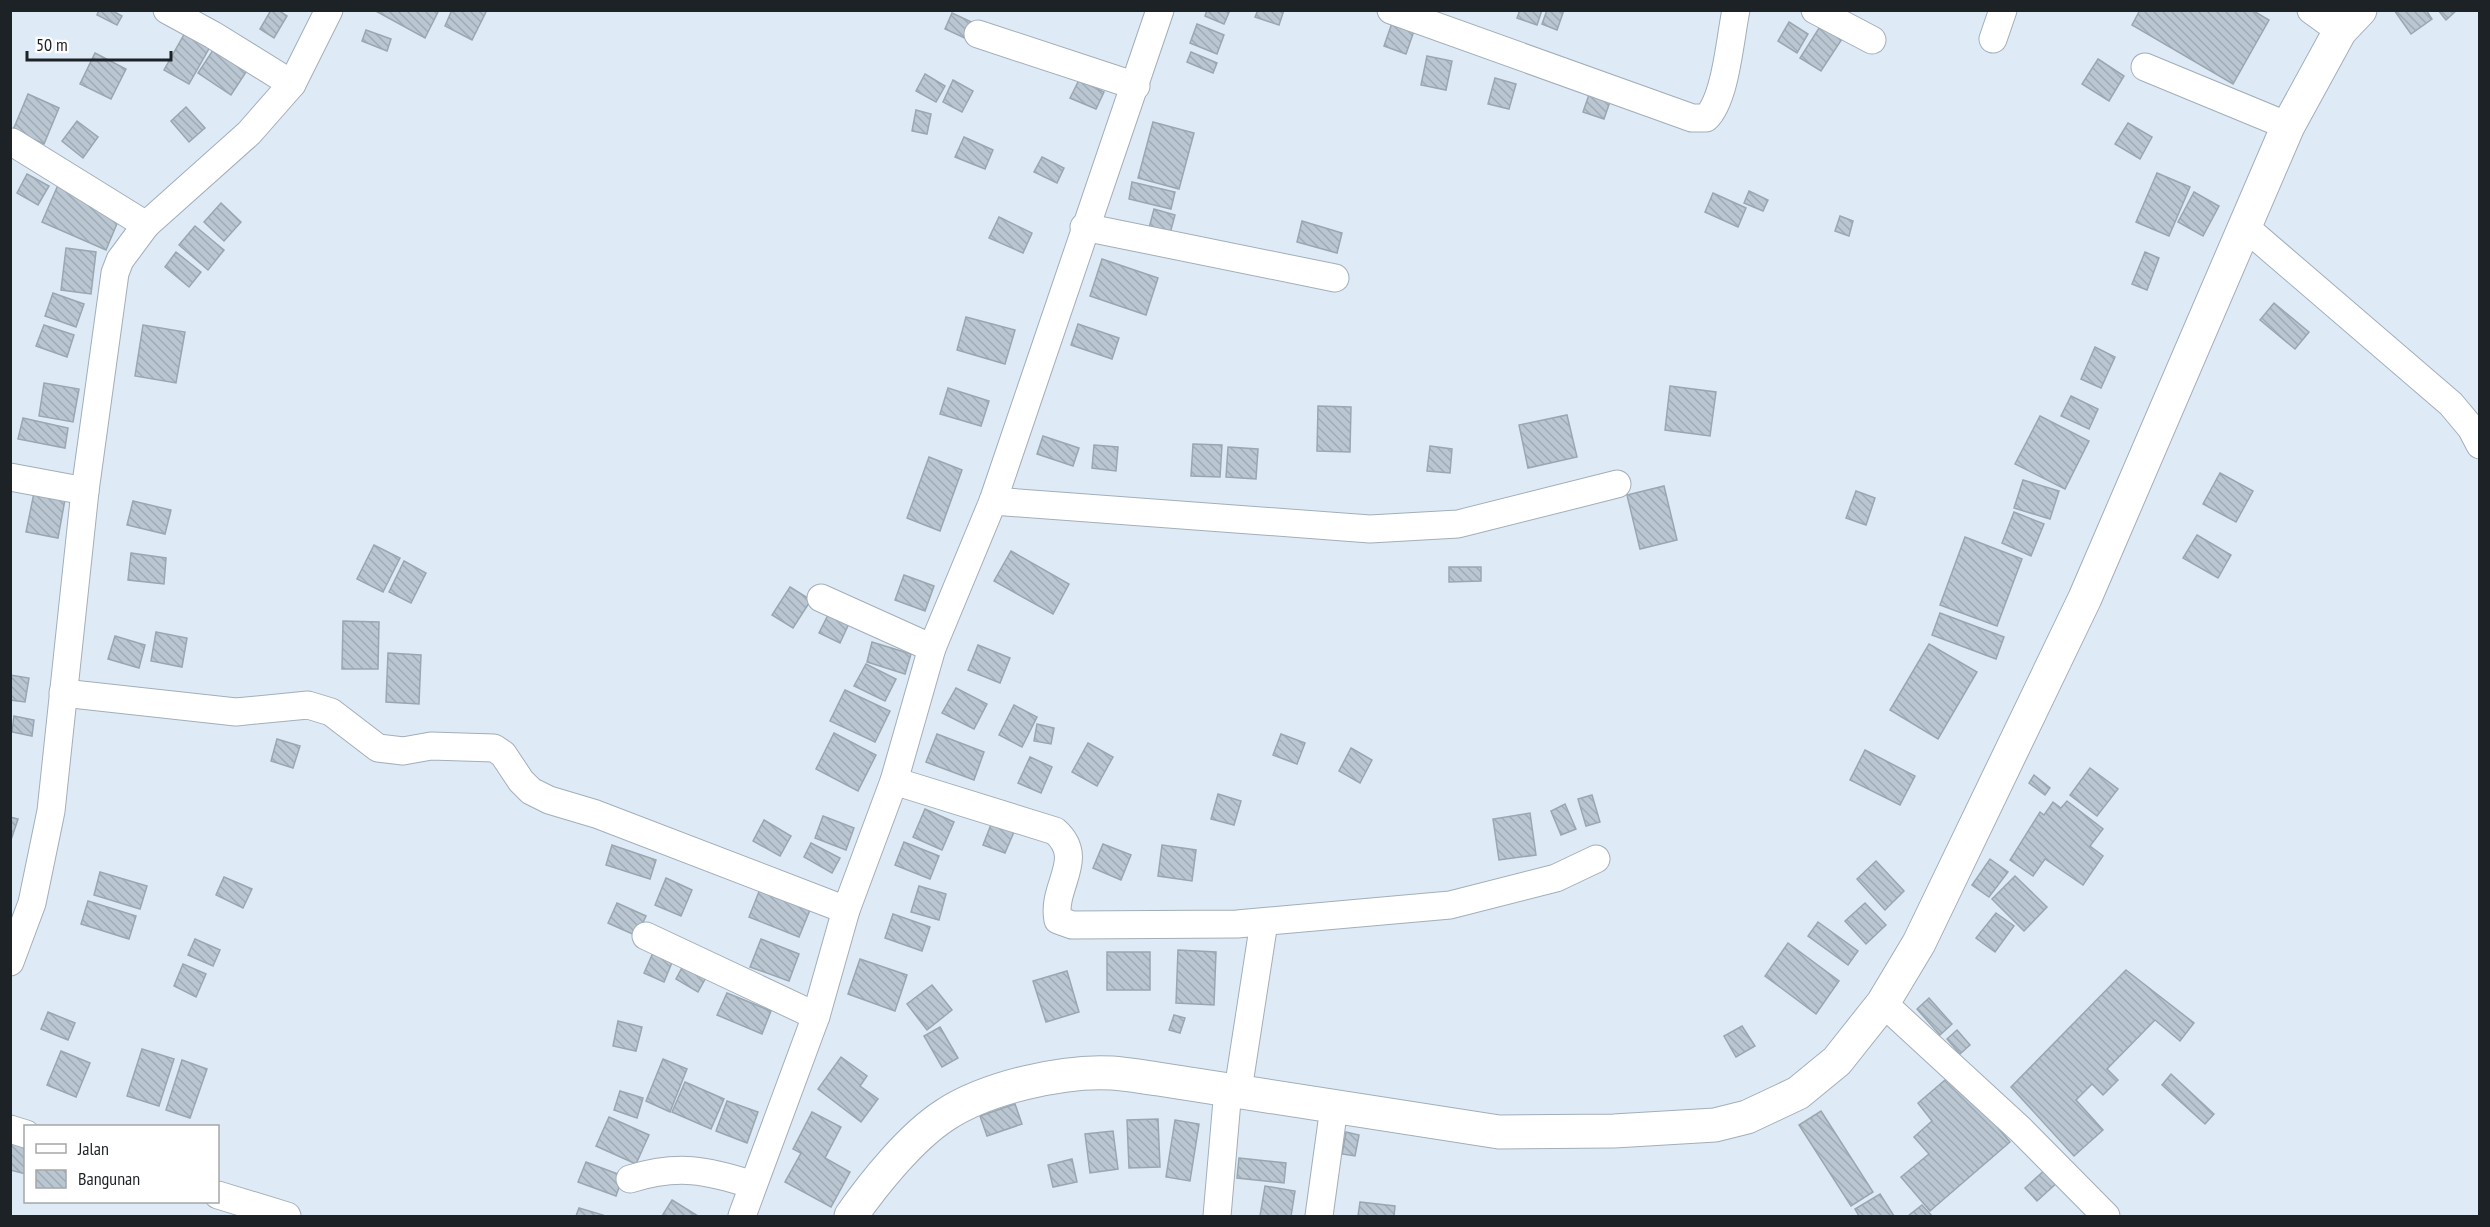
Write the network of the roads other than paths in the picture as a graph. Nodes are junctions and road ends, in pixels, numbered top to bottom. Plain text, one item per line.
1 (167, 10) edge
2 (329, 10) edge
3 (1160, 10) edge
4 (1391, 10) edge
5 (1736, 10) edge
6 (1815, 10) edge
7 (2004, 10) edge
8 (2311, 10) edge
9 (2350, 21) edge
10 (978, 34) dead end
11 (1993, 39) dead end
12 (1872, 40) dead end
13 (2145, 67) dead end
14 (292, 84) junction
15 (1136, 86) junction
16 (2288, 126) junction
17 (12, 142) edge
18 (146, 225) junction
19 (1084, 227) junction
20 (2245, 227) junction
21 (1335, 278) dead end
22 (2480, 445) edge
23 (10, 477) edge
24 (1617, 484) dead end
25 (85, 491) junction
26 (993, 501) junction
27 (821, 598) dead end
28 (932, 648) junction
29 (63, 693) junction
30 (894, 781) junction
31 (1596, 859) dead end
32 (846, 910) junction
33 (1264, 922) junction
34 (646, 936) dead end
35 (10, 962) edge
36 (1883, 1003) junction
37 (816, 1016) junction
38 (1233, 1090) junction
39 (1334, 1107) junction
40 (630, 1179) dead end
41 (753, 1185) junction
42 (226, 1203) edge
43 (287, 1216) edge
44 (742, 1216) edge
45 (851, 1216) edge
46 (1217, 1216) edge
47 (1320, 1216) edge
48 (2106, 1216) edge

1 - 14 street
2 - 14 street
3 - 15 street
4 - 5 street
6 - 12 street
7 - 11 street
8 - 9 street
9 - 16 highway
10 - 15 street
13 - 16 street
14 - 18 street
15 - 19 street
16 - 20 highway
17 - 18 street
18 - 25 street
19 - 21 street
19 - 26 street
20 - 22 street
20 - 36 highway
23 - 25 street
24 - 26 street
25 - 29 street
26 - 28 street
27 - 28 street
28 - 30 street
29 - 32 street
29 - 35 street
30 - 32 street
30 - 33 street
31 - 33 street
32 - 37 street
33 - 38 street
34 - 37 street
36 - 39 highway
36 - 48 street
37 - 41 street
38 - 39 highway
38 - 45 highway
38 - 46 street
39 - 47 street
40 - 41 street
41 - 44 street
42 - 43 street

